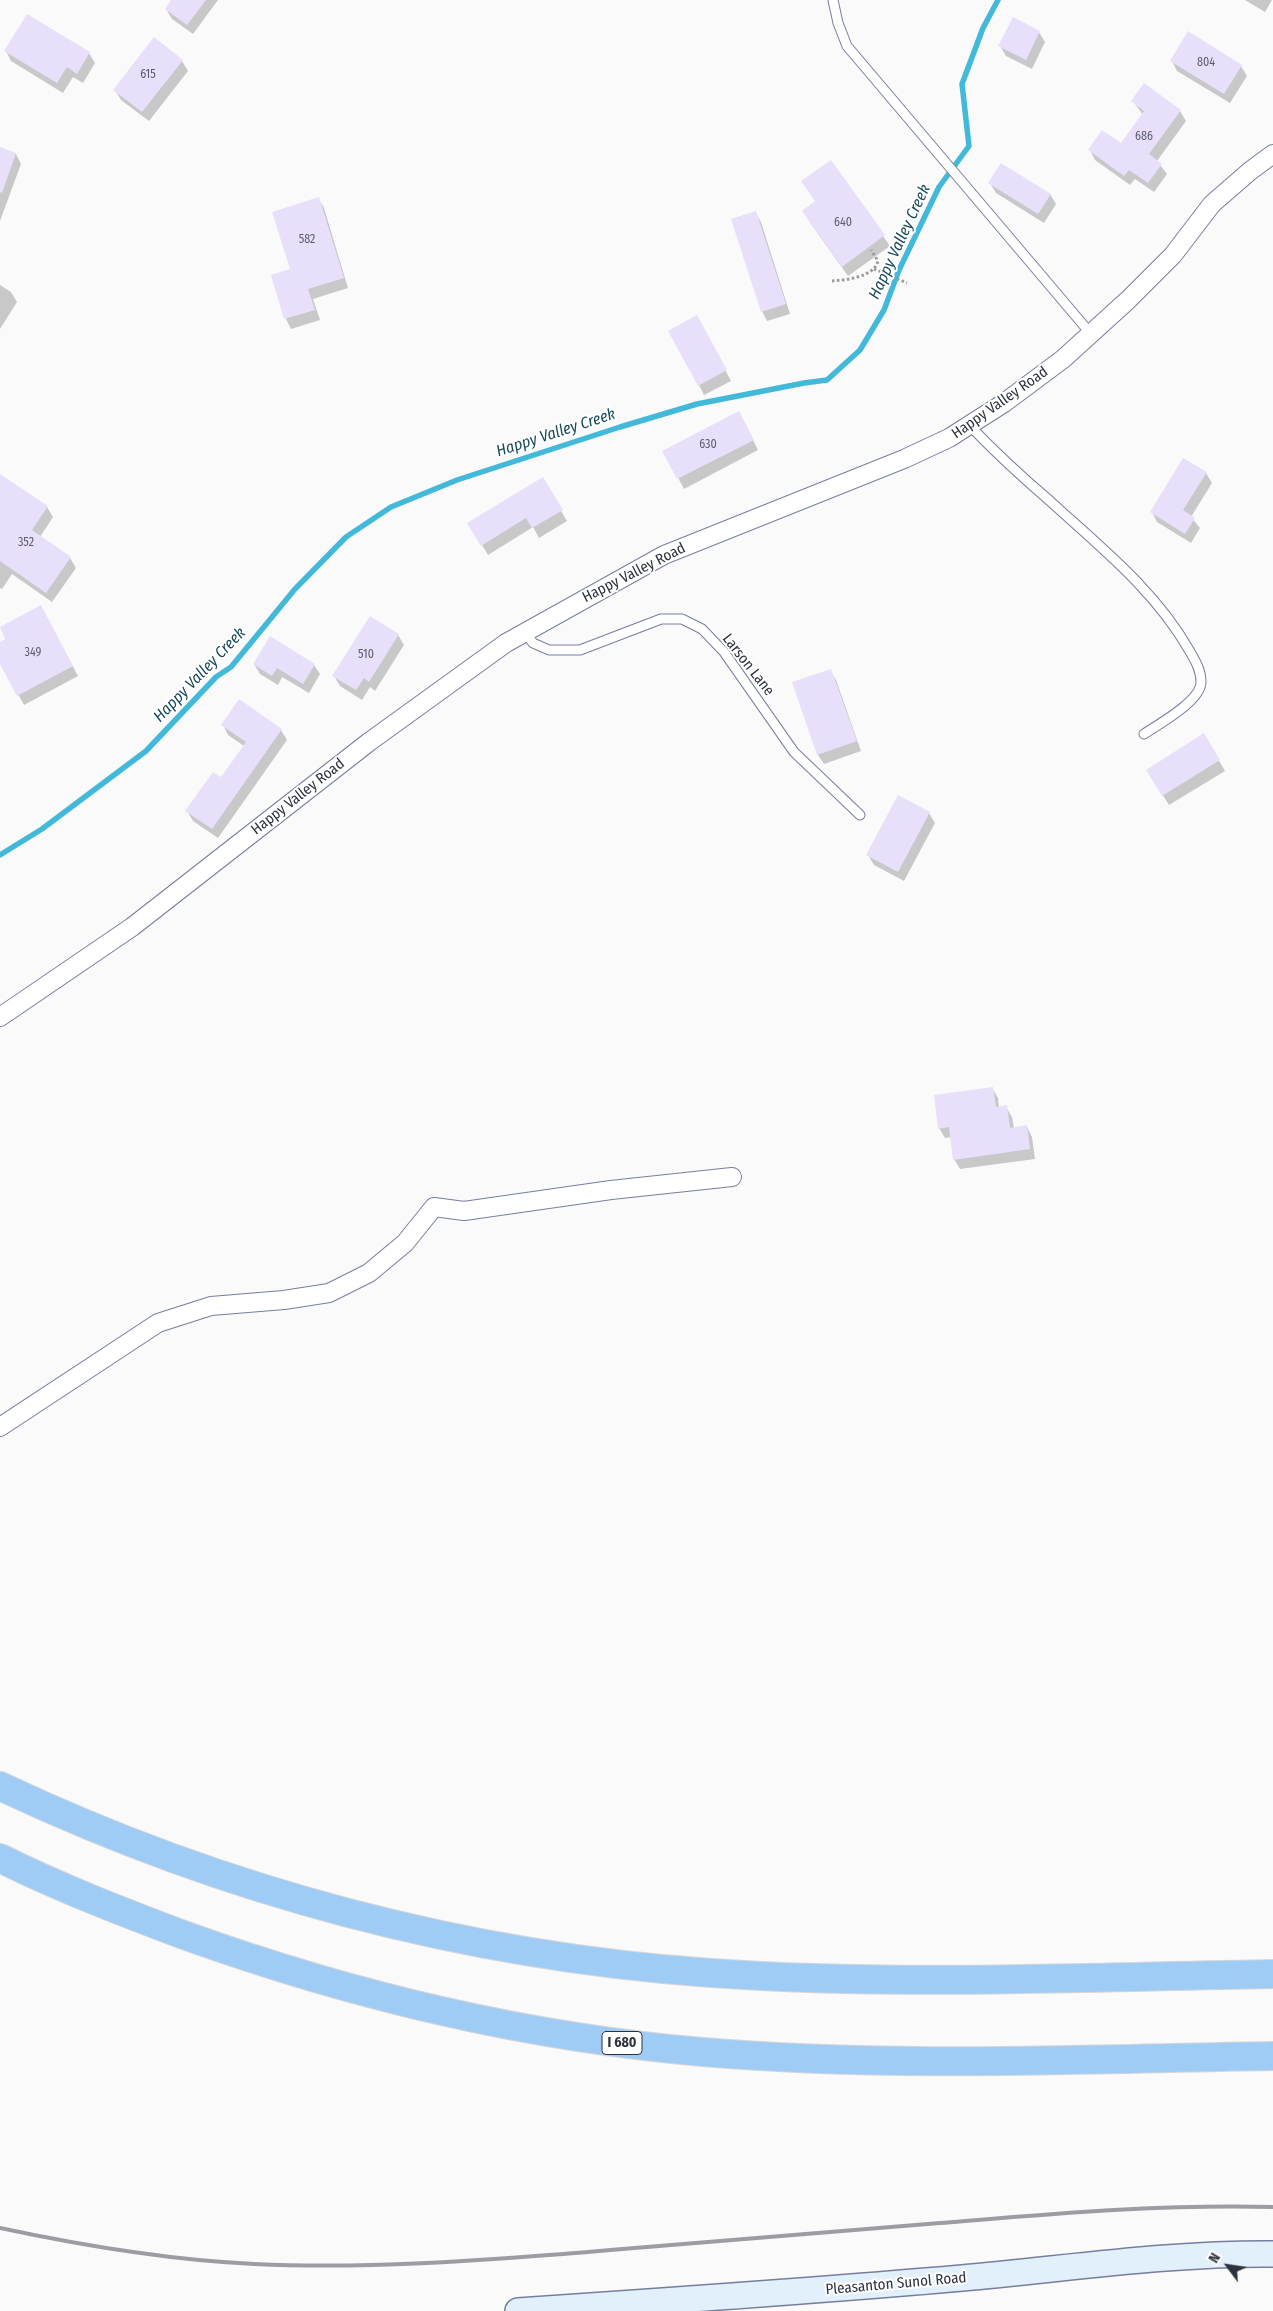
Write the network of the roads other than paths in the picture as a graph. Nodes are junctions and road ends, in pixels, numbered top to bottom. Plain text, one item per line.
1 (833, 0) edge
2 (1273, 154) edge
3 (1091, 334) junction
4 (970, 426) junction
5 (525, 632) junction
6 (1144, 734) dead end
7 (860, 815) dead end
8 (0, 1017) edge
9 (732, 1177) dead end
10 (0, 1427) edge
11 (0, 1786) edge
12 (0, 1858) edge
13 (1273, 1974) edge
14 (1273, 2056) edge
15 (1273, 2254) edge
16 (518, 2311) edge

1 - 3 lane
2 - 3 street, Happy Valley Road
3 - 4 street, Happy Valley Road
4 - 5 street, Happy Valley Road
4 - 6 lane
5 - 7 lane, Larson Lane
5 - 8 street, Happy Valley Road
9 - 10 street
11 - 13 highway
12 - 14 highway, I 680
15 - 16 main road, Pleasanton Sunol Road

